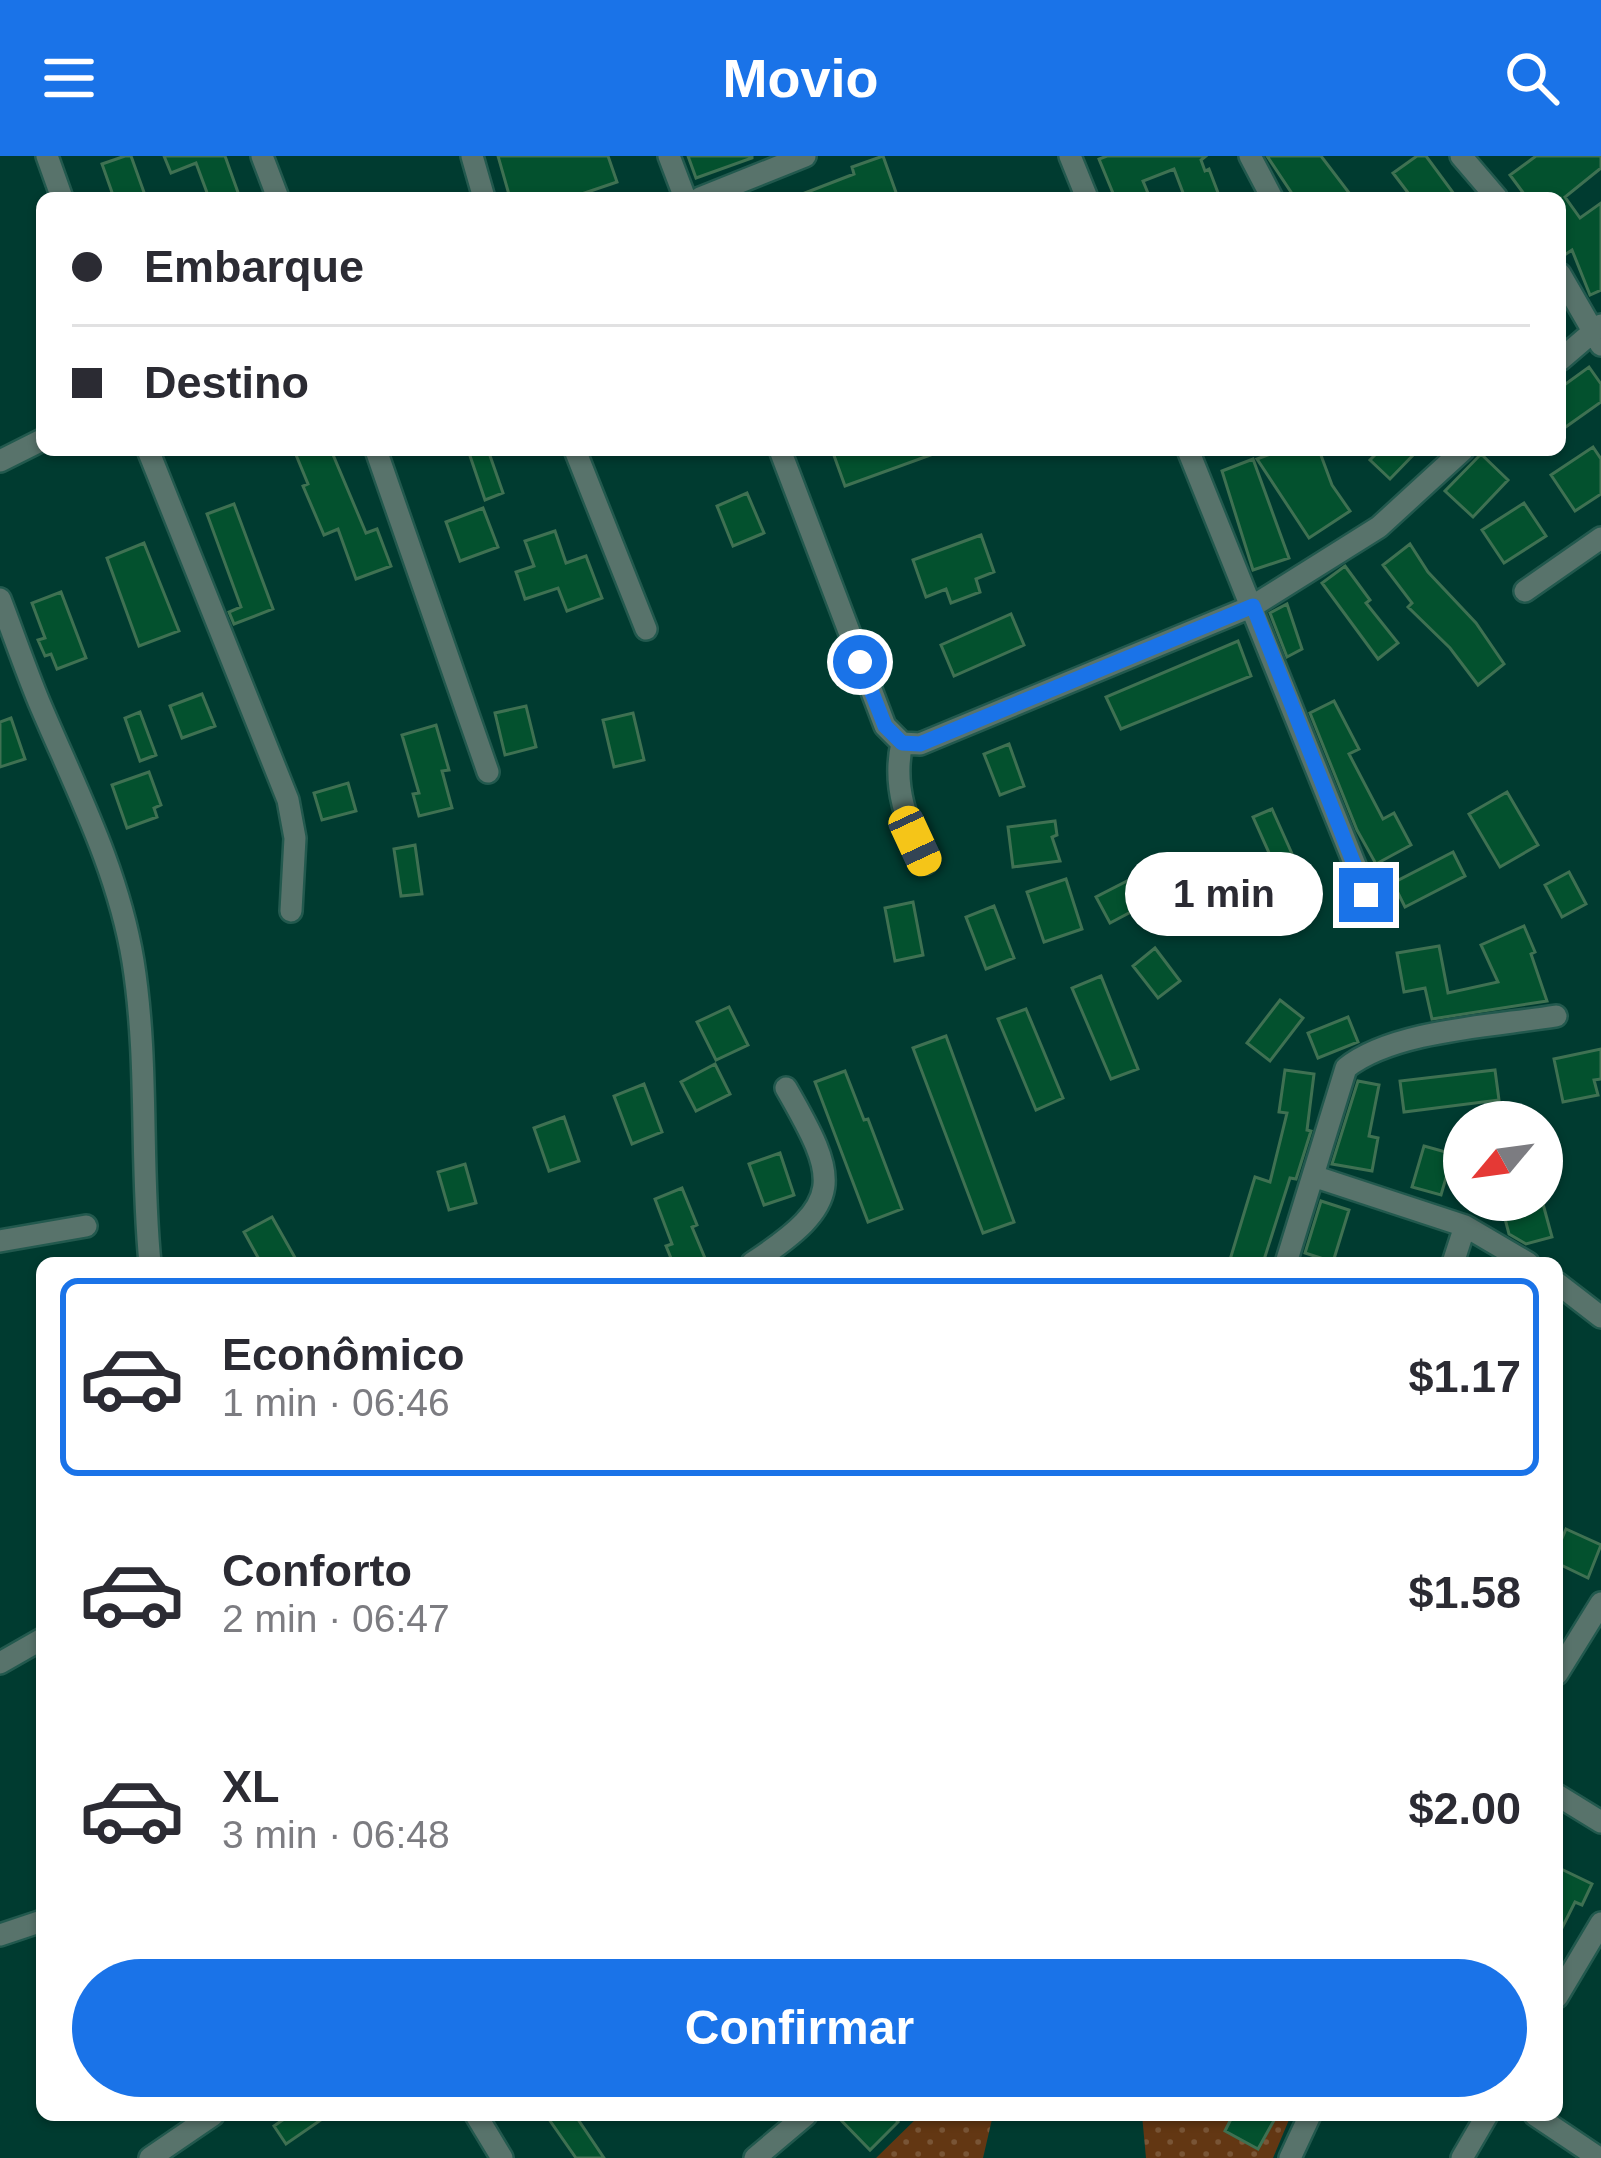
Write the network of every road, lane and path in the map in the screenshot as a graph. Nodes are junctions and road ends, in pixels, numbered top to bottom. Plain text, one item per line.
1 (47, 156) edge
2 (262, 156) edge
3 (472, 156) edge
4 (669, 156) edge
5 (805, 156) edge
6 (1070, 156) edge
7 (1250, 156) edge
8 (1461, 156) edge
9 (60, 192) edge
10 (276, 192) edge
11 (482, 192) edge
12 (683, 192) edge
13 (715, 192) edge
14 (1085, 192) edge
15 (1269, 192) edge
16 (1487, 192) edge
17 (1566, 283) edge
18 (1598, 334) edge
19 (1566, 356) edge
20 (36, 443) edge
21 (150, 456) edge
22 (378, 456) edge
23 (577, 456) edge
24 (782, 456) edge
25 (1190, 456) edge
26 (1456, 456) edge
27 (0, 460) edge
28 (1601, 538) edge
29 (1525, 590) dead end
30 (0, 599) edge
31 (1253, 606) junction
32 (646, 629) dead end
33 (902, 743) junction
34 (488, 772) dead end
35 (926, 863) dead end
36 (1366, 895) dead end
37 (291, 911) dead end
38 (1556, 1016) dead end
39 (786, 1088) dead end
40 (1313, 1176) junction
41 (86, 1226) dead end
42 (1465, 1226) junction
43 (0, 1241) edge
44 (150, 1257) edge
45 (761, 1257) edge
46 (1288, 1257) edge
47 (1455, 1257) edge
48 (1518, 1257) edge
49 (1563, 1288) edge
50 (1601, 1317) edge
51 (1601, 1603) edge
52 (36, 1642) edge
53 (0, 1663) edge
54 (1563, 1664) edge
55 (1563, 1799) edge
56 (1601, 1822) edge
57 (36, 1923) edge
58 (1601, 1923) edge
59 (0, 1935) edge
60 (1563, 1987) edge
61 (204, 2121) edge
62 (480, 2121) edge
63 (799, 2121) edge
64 (1307, 2121) edge
65 (1484, 2121) edge
66 (1544, 2121) edge
67 (150, 2158) edge
68 (502, 2158) edge
69 (755, 2158) edge
70 (1290, 2158) edge
71 (1462, 2158) edge
72 (1599, 2158) edge

1 - 9 street
2 - 10 street
3 - 11 street
4 - 12 street
5 - 13 street
6 - 14 street
7 - 15 street
8 - 16 street
17 - 18 street
18 - 19 street
20 - 27 street
21 - 37 street
22 - 34 street
23 - 32 street
24 - 33 street
25 - 31 street
26 - 31 street
28 - 29 street
30 - 44 street
31 - 33 street
31 - 36 street
33 - 35 street
38 - 40 street
39 - 45 street
40 - 42 street
40 - 46 street
41 - 43 street
42 - 47 street
42 - 48 street
49 - 50 street
51 - 54 street
52 - 53 street
55 - 56 street
57 - 59 street
58 - 60 street
61 - 67 street
62 - 68 street
63 - 69 street
64 - 70 street
65 - 71 street
66 - 72 street

